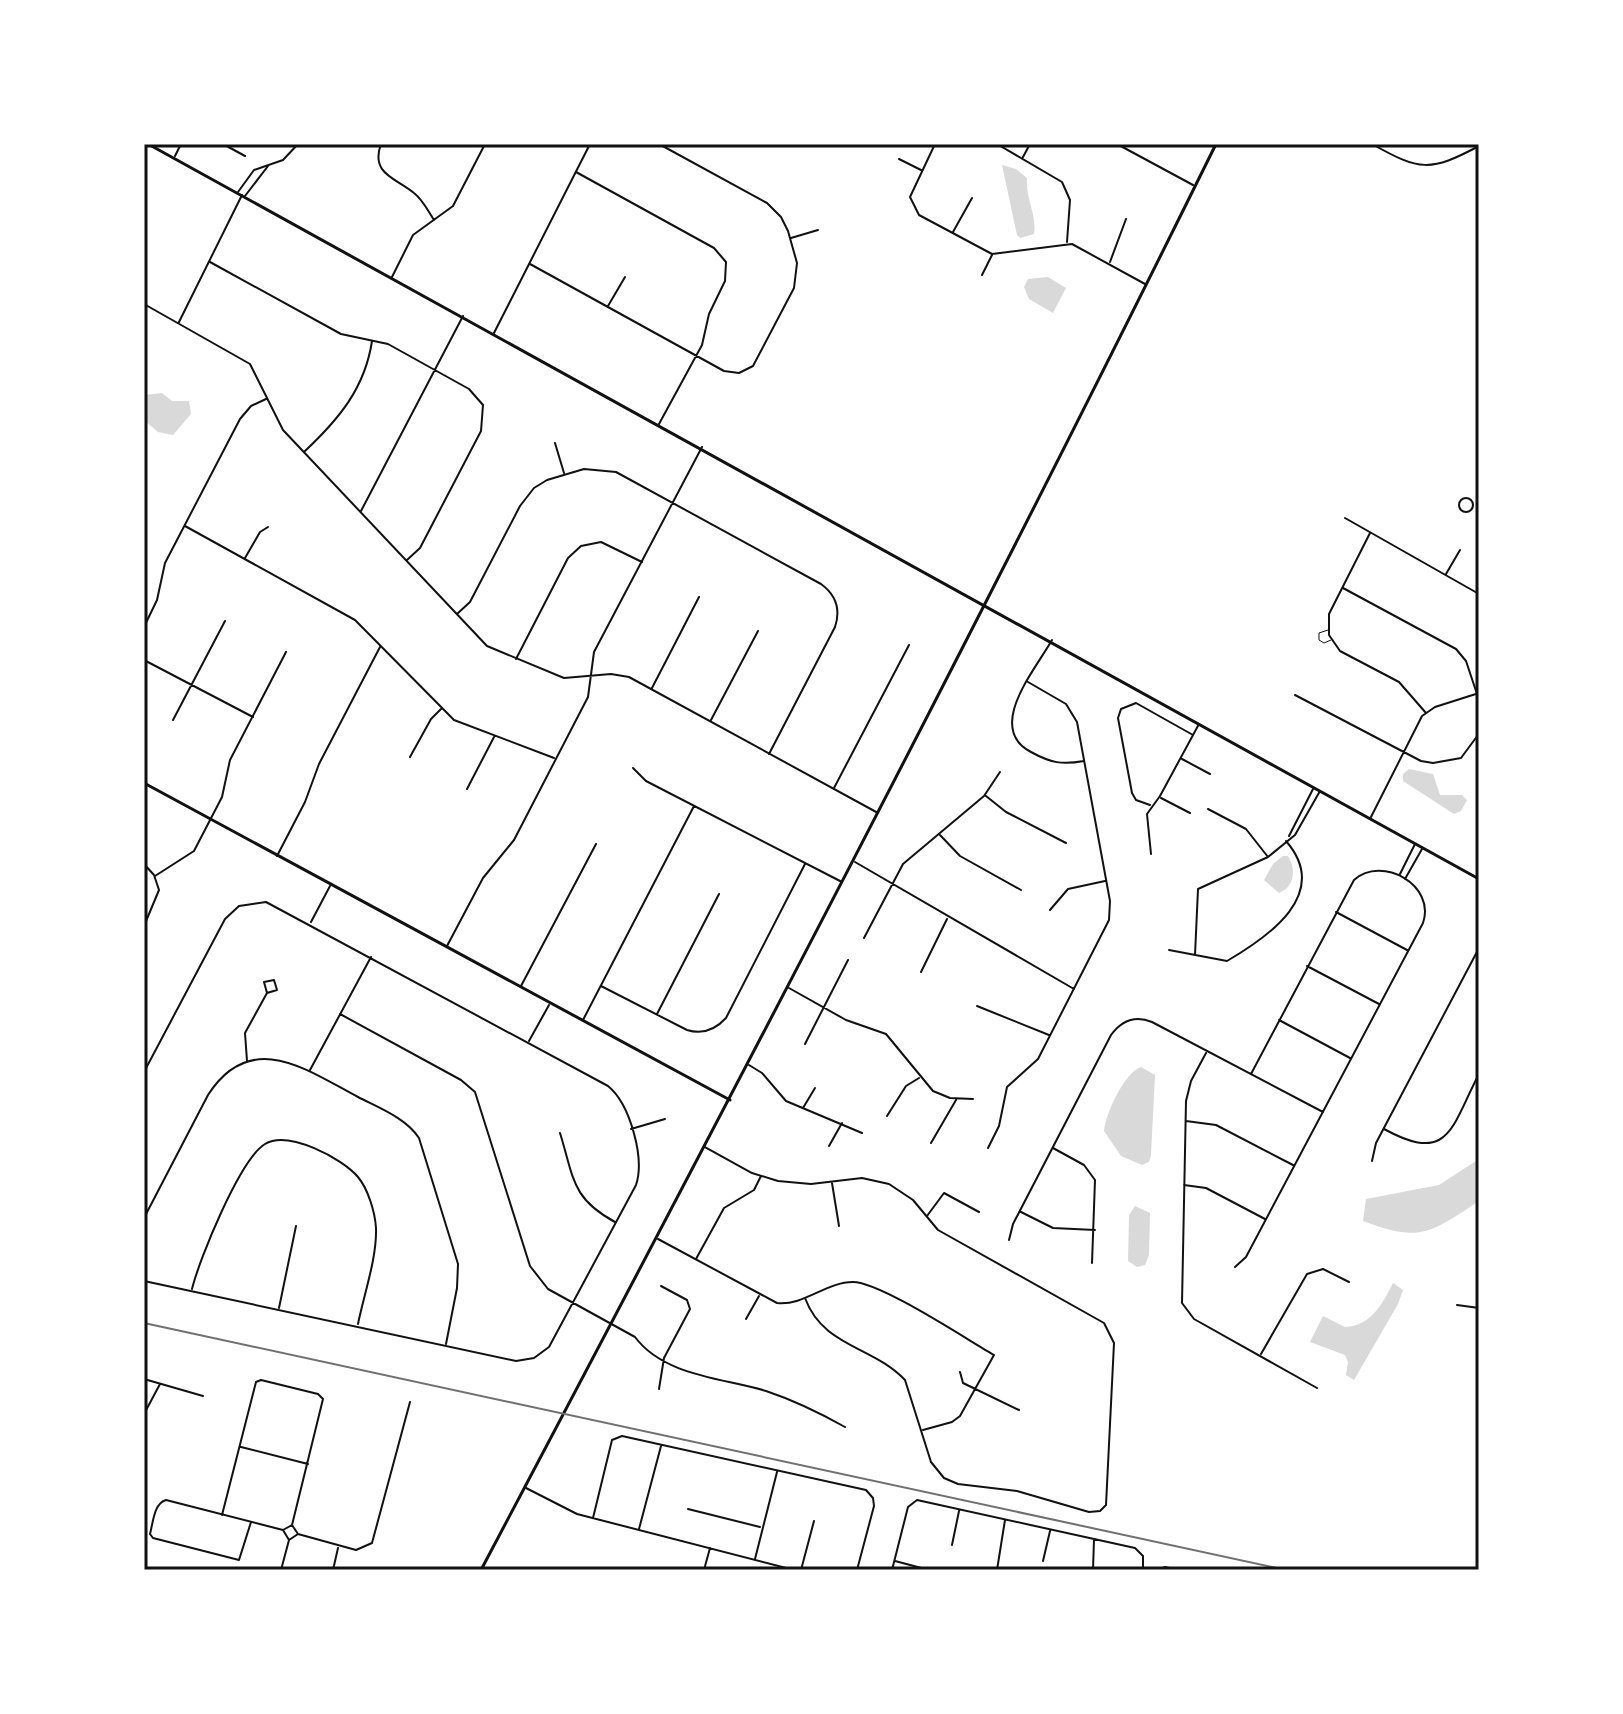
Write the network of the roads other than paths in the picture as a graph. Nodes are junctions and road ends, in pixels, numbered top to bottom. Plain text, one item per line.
1 (148, 144) edge
2 (181, 144) edge
3 (223, 144) edge
4 (298, 144) edge
5 (381, 144) edge
6 (485, 144) edge
7 (590, 144) edge
8 (659, 144) edge
9 (935, 144) edge
10 (997, 144) edge
11 (1030, 144) edge
12 (1117, 144) edge
13 (1216, 144) edge
14 (1372, 144) edge
15 (1479, 146) edge
16 (245, 156) dead end
17 (175, 158) junction
18 (1022, 158) junction
19 (899, 159) dead end
20 (272, 164) junction
21 (922, 170) junction
22 (576, 172) junction
23 (1195, 186) junction
24 (242, 195) junction
25 (972, 198) dead end
26 (1126, 219) dead end
27 (434, 220) junction
28 (818, 230) dead end
29 (953, 233) junction
30 (790, 239) junction
31 (1067, 243) junction
32 (992, 254) junction
33 (210, 262) junction
34 (530, 264) junction
35 (1109, 264) junction
36 (982, 275) dead end
37 (392, 277) junction
38 (625, 277) dead end
39 (1146, 284) junction
40 (144, 304) edge
41 (608, 307) junction
42 (463, 316) junction
43 (179, 323) junction
44 (494, 333) junction
45 (372, 341) junction
46 (696, 355) junction
47 (435, 370) junction
48 (267, 399) junction
49 (659, 424) junction
50 (555, 443) dead end
51 (702, 447) junction
52 (304, 452) junction
53 (564, 474) junction
54 (673, 503) junction
55 (360, 512) junction
56 (1345, 518) dead end
57 (185, 526) junction
58 (268, 527) dead end
59 (1370, 533) junction
60 (1460, 550) dead end
61 (245, 559) junction
62 (406, 561) junction
63 (642, 562) junction
64 (423, 572) dead end
65 (1446, 575) junction
66 (420, 576) junction
67 (1343, 587) junction
68 (1479, 594) edge
69 (699, 597) dead end
70 (986, 604) junction
71 (456, 614) junction
72 (225, 621) dead end
73 (144, 627) edge
74 (1328, 630) junction
75 (758, 631) dead end
76 (1052, 640) junction
77 (1331, 640) junction
78 (909, 645) dead end
79 (381, 646) junction
80 (286, 652) dead end
81 (144, 660) edge
82 (515, 660) junction
83 (591, 677) junction
84 (1028, 682) junction
85 (192, 685) junction
86 (651, 689) junction
87 (1478, 694) edge
88 (1295, 695) dead end
89 (441, 709) junction
90 (1426, 713) junction
91 (253, 717) junction
92 (173, 720) dead end
93 (710, 721) junction
94 (1200, 723) junction
95 (1193, 735) junction
96 (1478, 735) edge
97 (495, 736) junction
98 (1403, 753) junction
99 (769, 754) junction
100 (410, 757) dead end
101 (556, 759) junction
102 (1181, 759) junction
103 (1084, 761) junction
104 (633, 768) dead end
105 (1000, 772) dead end
106 (1210, 774) dead end
107 (144, 783) edge
108 (1314, 787) junction
109 (467, 789) dead end
110 (834, 789) junction
111 (1320, 791) junction
112 (985, 795) junction
113 (1159, 797) junction
114 (1150, 805) junction
115 (694, 806) junction
116 (1208, 809) dead end
117 (879, 813) junction
118 (1190, 813) dead end
119 (1370, 818) junction
120 (210, 819) junction
121 (939, 834) junction
122 (1287, 839) junction
123 (1066, 843) dead end
124 (1416, 843) junction
125 (596, 844) dead end
126 (1423, 847) junction
127 (1151, 854) dead end
128 (277, 856) junction
129 (1268, 857) junction
130 (854, 861) junction
131 (144, 864) edge
132 (805, 864) junction
133 (155, 876) junction
134 (1398, 876) junction
135 (1479, 879) edge
136 (1405, 880) junction
137 (1106, 881) junction
138 (843, 883) junction
139 (892, 883) junction
140 (331, 885) junction
141 (1021, 890) dead end
142 (719, 894) dead end
143 (1050, 910) dead end
144 (1336, 912) junction
145 (948, 918) junction
146 (310, 923) junction
147 (144, 926) edge
148 (864, 938) dead end
149 (447, 947) junction
150 (1479, 948) edge
151 (1169, 950) dead end
152 (1408, 951) junction
153 (1195, 955) junction
154 (371, 957) junction
155 (848, 960) dead end
156 (1307, 966) junction
157 (921, 972) dead end
158 (601, 986) junction
159 (521, 987) junction
160 (789, 988) junction
161 (1074, 989) junction
162 (267, 993) dead end
163 (550, 1003) junction
164 (1380, 1004) junction
165 (977, 1006) dead end
166 (824, 1008) junction
167 (340, 1014) junction
168 (657, 1015) junction
169 (1279, 1020) junction
170 (583, 1021) junction
171 (1050, 1035) junction
172 (529, 1042) junction
173 (805, 1044) dead end
174 (1207, 1052) junction
175 (1351, 1058) junction
176 (247, 1062) junction
177 (749, 1065) junction
178 (309, 1071) junction
179 (144, 1072) edge
180 (1251, 1074) junction
181 (1479, 1074) edge
182 (920, 1077) junction
183 (815, 1088) dead end
184 (956, 1099) junction
185 (973, 1099) dead end
186 (730, 1100) junction
187 (802, 1109) junction
188 (1323, 1112) junction
189 (887, 1116) dead end
190 (665, 1119) dead end
191 (1186, 1121) junction
192 (843, 1122) junction
193 (630, 1129) junction
194 (1384, 1129) junction
195 (560, 1133) dead end
196 (862, 1133) dead end
197 (931, 1143) dead end
198 (829, 1146) dead end
199 (705, 1147) junction
200 (988, 1148) dead end
201 (1053, 1148) junction
202 (1372, 1161) dead end
203 (1294, 1166) junction
204 (761, 1176) junction
205 (832, 1182) junction
206 (1184, 1185) junction
207 (979, 1212) dead end
208 (1020, 1212) junction
209 (926, 1217) junction
210 (144, 1218) edge
211 (1266, 1220) junction
212 (616, 1222) junction
213 (296, 1226) dead end
214 (839, 1226) dead end
215 (1095, 1230) junction
216 (657, 1238) junction
217 (1009, 1240) dead end
218 (696, 1260) junction
219 (1092, 1263) dead end
220 (1235, 1267) dead end
221 (144, 1281) edge
222 (1349, 1282) dead end
223 (661, 1286) dead end
224 (192, 1291) junction
225 (759, 1296) junction
226 (805, 1298) junction
227 (573, 1302) junction
228 (1457, 1305) dead end
229 (1479, 1308) edge
230 (278, 1309) junction
231 (746, 1319) dead end
232 (612, 1323) junction
233 (357, 1326) junction
234 (445, 1345) junction
235 (1260, 1356) junction
236 (664, 1358) junction
237 (960, 1372) dead end
238 (144, 1379) edge
239 (160, 1384) junction
240 (976, 1387) junction
241 (1317, 1388) dead end
242 (659, 1389) dead end
243 (203, 1396) dead end
244 (410, 1402) dead end
245 (1019, 1410) dead end
246 (144, 1414) edge
247 (845, 1427) dead end
248 (921, 1431) junction
249 (661, 1445) junction
250 (240, 1447) junction
251 (308, 1464) junction
252 (777, 1470) junction
253 (525, 1487) junction
254 (688, 1509) dead end
255 (960, 1509) junction
256 (222, 1515) junction
257 (593, 1518) junction
258 (1005, 1519) junction
259 (814, 1521) dead end
260 (251, 1522) junction
261 (292, 1525) junction
262 (763, 1528) junction
263 (1050, 1529) junction
264 (283, 1530) junction
265 (639, 1530) junction
266 (298, 1534) junction
267 (1094, 1538) junction
268 (289, 1540) junction
269 (338, 1545) junction
270 (952, 1545) dead end
271 (710, 1548) junction
272 (755, 1560) junction
273 (894, 1561) junction
274 (1043, 1561) dead end
275 (281, 1570) edge
276 (333, 1570) edge
277 (481, 1570) edge
278 (704, 1570) edge
279 (794, 1570) edge
280 (801, 1570) edge
281 (857, 1570) edge
282 (892, 1570) edge
283 (929, 1570) edge
284 (997, 1570) edge
285 (1093, 1570) edge
286 (1143, 1570) edge
287 (1158, 1570) edge
288 (1178, 1570) edge

1 - 17 street
2 - 17 street
3 - 16 street
4 - 20 street
5 - 27 street
6 - 27 street
7 - 22 street
8 - 30 street
9 - 21 street
10 - 18 street
11 - 18 street
12 - 23 street
13 - 23 street
14 - 15 street
17 - 24 street
18 - 31 street
19 - 21 street
20 - 24 street
20 - 24 street
21 - 29 street
22 - 34 street
22 - 46 street
23 - 39 street
24 - 33 street
24 - 37 street
25 - 29 street
26 - 35 street
27 - 37 street
28 - 30 street
29 - 32 street
30 - 46 street
31 - 32 street
31 - 35 street
32 - 36 street
33 - 43 street
33 - 45 street
34 - 41 street
34 - 44 street
35 - 39 street
37 - 42 street
38 - 41 street
39 - 70 street
40 - 43 street
41 - 46 street
42 - 44 street
42 - 47 street
43 - 48 street
44 - 49 street
45 - 47 street
45 - 52 street
46 - 49 street
47 - 55 street
47 - 62 street
48 - 52 street
48 - 57 street
49 - 51 street
50 - 53 street
51 - 54 street
51 - 70 street
52 - 55 street
53 - 54 street
53 - 71 street
54 - 63 street
54 - 99 street
55 - 62 street
56 - 59 street
57 - 61 street
57 - 73 street
58 - 61 street
59 - 65 street
59 - 67 street
60 - 65 street
61 - 79 street
62 - 66 street
63 - 82 street
63 - 83 street
64 - 66 street
65 - 68 street
66 - 71 street
67 - 74 street
67 - 87 street
69 - 86 street
70 - 76 street
70 - 117 street
71 - 82 street
72 - 85 street
74 - 77 street
74 - 77 lane
75 - 93 street
76 - 84 street
76 - 94 street
77 - 90 street
78 - 110 street
79 - 89 street
79 - 128 street
80 - 91 street
81 - 85 street
82 - 83 street
83 - 86 street
83 - 101 street
84 - 103 street
84 - 103 street
85 - 91 street
85 - 92 street
86 - 93 street
87 - 90 street
88 - 98 street
89 - 97 street
89 - 100 street
90 - 98 street
91 - 120 street
93 - 99 street
94 - 95 street
94 - 108 street
95 - 102 street
95 - 114 street
96 - 98 street
97 - 101 street
97 - 109 street
98 - 119 street
99 - 110 street
101 - 149 street
102 - 106 street
102 - 113 street
103 - 137 street
104 - 115 street
105 - 112 street
107 - 120 street
108 - 111 street
108 - 122 street
110 - 117 street
111 - 119 street
111 - 122 street
112 - 121 street
112 - 123 street
113 - 114 street
113 - 118 street
114 - 127 street
115 - 132 street
115 - 158 street
116 - 129 street
117 - 130 street
119 - 124 street
120 - 128 street
120 - 133 street
121 - 139 street
121 - 141 street
122 - 129 street
122 - 153 street
124 - 126 street
124 - 134 street
125 - 159 street
126 - 135 street
126 - 136 street
128 - 140 street
129 - 153 street
130 - 138 street
130 - 139 street
131 - 133 street
132 - 138 street
132 - 168 street
133 - 147 street
134 - 136 street
134 - 144 street
136 - 152 street
137 - 143 street
137 - 161 street
138 - 160 street
139 - 145 street
139 - 148 street
140 - 146 street
140 - 149 street
142 - 168 street
144 - 152 street
144 - 156 street
145 - 157 street
145 - 161 street
146 - 154 street
146 - 179 street
149 - 159 street
150 - 194 street
151 - 153 street
152 - 164 street
154 - 167 street
154 - 172 street
155 - 166 street
156 - 164 street
156 - 169 street
158 - 168 street
158 - 170 street
159 - 163 street
160 - 166 street
160 - 177 street
161 - 171 street
162 - 176 street
163 - 170 street
163 - 172 street
164 - 175 street
165 - 171 street
166 - 173 street
166 - 182 street
167 - 178 street
167 - 227 street
169 - 175 street
169 - 180 street
170 - 186 street
171 - 200 street
172 - 193 street
174 - 180 street
174 - 191 street
174 - 201 street
175 - 188 street
176 - 178 street
176 - 210 street
177 - 186 street
177 - 187 street
178 - 234 street
180 - 188 street
181 - 194 street
182 - 184 street
182 - 189 street
183 - 187 street
184 - 185 street
184 - 197 street
186 - 199 street
187 - 192 street
188 - 203 street
190 - 193 street
191 - 203 street
191 - 206 street
192 - 196 street
192 - 198 street
193 - 212 street
194 - 202 street
195 - 212 street
199 - 204 street
199 - 216 street
201 - 208 street
201 - 215 street
203 - 211 street
204 - 205 street
204 - 218 street
205 - 209 street
205 - 214 street
206 - 211 street
206 - 235 street
207 - 209 street
208 - 215 street
208 - 217 street
209 - 248 street
211 - 220 street
212 - 227 street
213 - 230 street
215 - 219 street
216 - 218 street
216 - 232 street
218 - 225 street
221 - 224 street
222 - 235 street
223 - 236 street
224 - 230 street
224 - 233 street
225 - 226 street
225 - 231 street
226 - 240 street
226 - 248 street
227 - 232 street
227 - 234 street
228 - 229 street
230 - 233 street
232 - 236 street
232 - 253 street
233 - 234 street
235 - 241 street
236 - 242 street
236 - 247 street
237 - 240 street
238 - 239 street
239 - 243 street
239 - 246 street
240 - 245 street
240 - 248 street
244 - 269 street
249 - 252 street
249 - 257 street
249 - 265 street
250 - 251 street
250 - 251 street
250 - 256 street
251 - 261 street
252 - 262 street
252 - 281 street
253 - 257 street
253 - 277 street
254 - 262 street
255 - 258 street
255 - 270 street
255 - 273 street
256 - 260 street
256 - 260 street
257 - 265 street
258 - 263 street
258 - 284 street
259 - 280 street
260 - 264 street
261 - 264 street
261 - 266 street
262 - 272 street
263 - 267 street
263 - 274 street
264 - 268 street
265 - 271 street
266 - 268 street
266 - 269 street
267 - 285 street
267 - 286 street
268 - 275 street
269 - 276 street
271 - 272 street
271 - 278 street
272 - 279 street
273 - 282 street
273 - 283 street
287 - 288 street

